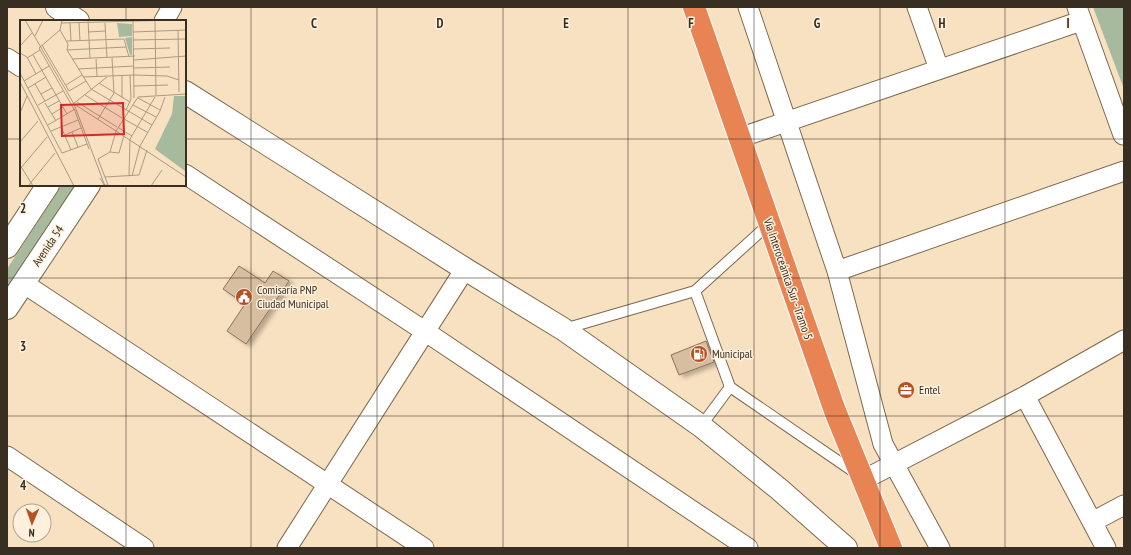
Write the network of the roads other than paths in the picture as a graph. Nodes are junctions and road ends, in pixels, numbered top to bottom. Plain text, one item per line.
1 (58, 7) edge
2 (172, 7) edge
3 (694, 7) edge
4 (748, 7) edge
5 (917, 7) edge
6 (1079, 14) edge
7 (77, 20) edge
8 (165, 20) edge
9 (7, 58) edge
10 (20, 66) edge
11 (939, 70) junction
12 (186, 93) edge
13 (787, 123) junction
14 (1123, 135) edge
15 (739, 138) junction
16 (1124, 171) edge
17 (186, 175) edge
18 (47, 186) edge
19 (88, 186) edge
20 (769, 224) junction
21 (7, 247) edge
22 (465, 269) junction
23 (837, 271) junction
24 (23, 283) junction
25 (695, 291) junction
26 (7, 308) edge
27 (563, 329) junction
28 (426, 332) junction
29 (1124, 340) edge
30 (730, 387) junction
31 (1024, 396) junction
32 (701, 426) junction
33 (7, 456) edge
34 (895, 462) junction
35 (865, 479) junction
36 (328, 484) junction
37 (1124, 505) edge
38 (1092, 522) junction
39 (144, 548) edge
40 (287, 548) edge
41 (424, 548) edge
42 (748, 548) edge
43 (846, 548) edge
44 (891, 548) edge
45 (940, 548) edge
46 (1106, 548) edge

1 - 7 main road
2 - 8 street
3 - 15 highway, Vía Interoceánica Sur - Tramo 5
4 - 13 street
5 - 11 street
6 - 11 street
6 - 14 street
9 - 10 street
11 - 13 street
12 - 22 main road
13 - 15 street
13 - 23 street
15 - 20 highway, Vía Interoceánica Sur - Tramo 5
16 - 23 street
17 - 28 street
18 - 21 main road
19 - 24 main road, Avenida 54
20 - 25 lane
20 - 35 highway, Vía Interoceánica Sur - Tramo 5
22 - 27 main road
22 - 28 street
23 - 34 street
24 - 26 main road, Avenida 54
24 - 36 street
25 - 27 lane
25 - 30 lane
27 - 32 main road
28 - 36 street
28 - 42 street
29 - 31 street
30 - 32 lane
30 - 35 lane
31 - 34 street
31 - 38 street
32 - 43 main road
33 - 39 street
34 - 35 street
34 - 45 street
35 - 44 highway, Vía Interoceánica Sur - Tramo 5
36 - 40 street
36 - 41 street
37 - 38 street
38 - 46 street

